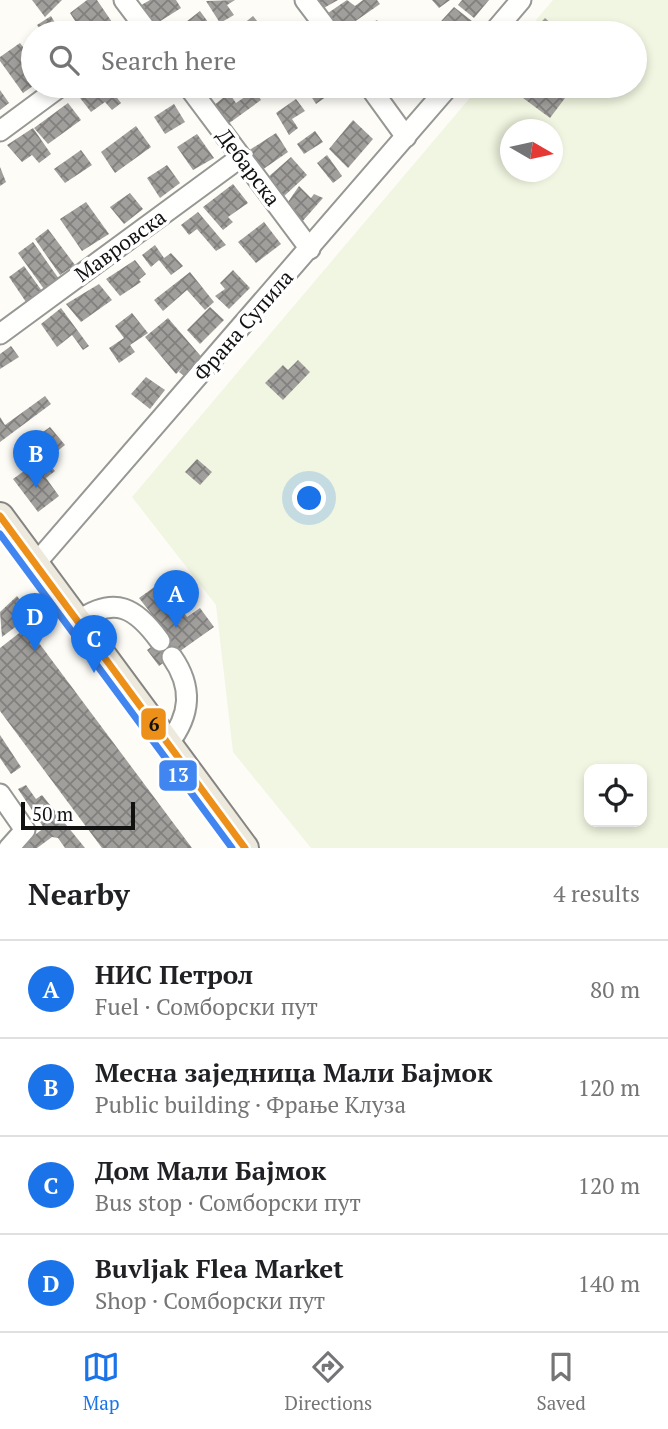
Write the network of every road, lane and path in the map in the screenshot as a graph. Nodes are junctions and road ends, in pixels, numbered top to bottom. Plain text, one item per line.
1 (124, 0) edge
2 (306, 0) edge
3 (521, 0) edge
4 (136, 21) edge
5 (321, 21) edge
6 (503, 21) edge
7 (45, 98) edge
8 (197, 98) edge
9 (378, 98) edge
10 (439, 98) edge
11 (0, 131) edge
12 (406, 137) junction
13 (241, 156) junction
14 (310, 249) junction
15 (0, 334) edge
16 (5, 533) edge
17 (36, 563) junction
18 (78, 621) junction
19 (160, 640) dead end
20 (172, 657) dead end
21 (168, 744) junction
22 (0, 794) edge
23 (9, 848) edge
24 (245, 848) edge

1 - 4 street
2 - 5 street
3 - 6 street
7 - 11 street
8 - 13 street, Дебарска
9 - 12 street
10 - 12 street, Франа Супила
12 - 14 street, Франа Супила
13 - 14 street, Дебарска
13 - 15 street, Мавровска
14 - 17 street, Франа Супила
16 - 17 main road
17 - 18 main road
18 - 19 street
18 - 21 main road
20 - 21 street
21 - 24 main road
22 - 23 street

